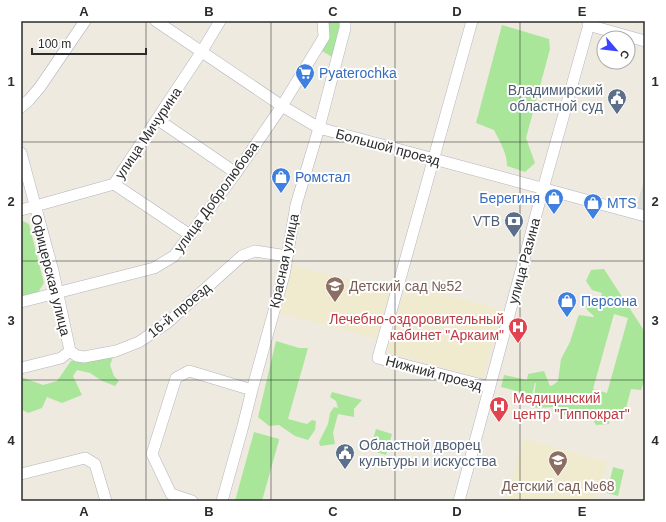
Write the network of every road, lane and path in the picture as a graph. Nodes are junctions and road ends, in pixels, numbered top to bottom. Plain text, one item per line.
1 (85, 21) edge
2 (156, 21) edge
3 (220, 21) edge
4 (323, 21) edge
5 (345, 21) edge
6 (472, 21) edge
7 (589, 23) edge
8 (645, 41) edge
9 (202, 52) junction
10 (282, 106) junction
11 (21, 107) edge
12 (157, 119) junction
13 (318, 128) junction
14 (21, 153) edge
15 (433, 159) junction
16 (236, 173) junction
17 (114, 184) junction
18 (543, 189) junction
19 (35, 207) junction
20 (21, 210) edge
21 (645, 216) edge
22 (190, 235) junction
23 (287, 256) junction
24 (58, 294) junction
25 (21, 302) edge
26 (70, 350) junction
27 (21, 368) edge
28 (490, 387) junction
29 (252, 390) junction
30 (21, 474) edge
31 (106, 501) edge
32 (192, 501) edge
33 (222, 501) edge
34 (459, 501) edge

1 - 11 street
2 - 9 street, Большой проезд
3 - 9 street, улица Мичурина
4 - 10 street
5 - 13 street, Красная улица
6 - 15 street
7 - 8 street
7 - 18 street, улица Разина
9 - 10 street, Большой проезд
9 - 12 street, улица Мичурина
10 - 13 street, Большой проезд
10 - 16 street, улица Добролюбова
12 - 16 street
12 - 17 street, улица Мичурина
13 - 15 street, Большой проезд
13 - 23 street, Красная улица
14 - 19 street, Офицерская улица
15 - 18 street, Большой проезд
15 - 28 street, Нижний проезд
16 - 22 street, улица Добролюбова
17 - 19 street, улица Мичурина
17 - 22 street
18 - 21 street, Большой проезд
18 - 28 street, улица Разина
19 - 20 street, улица Мичурина
19 - 24 street, Офицерская улица
22 - 24 street, улица Добролюбова
23 - 26 street, 16-й проезд
23 - 29 street, Красная улица
24 - 25 street, улица Добролюбова
24 - 26 street, Офицерская улица
26 - 27 street
28 - 34 street, улица Разина
29 - 32 street
29 - 33 street, Красная улица
30 - 31 street

